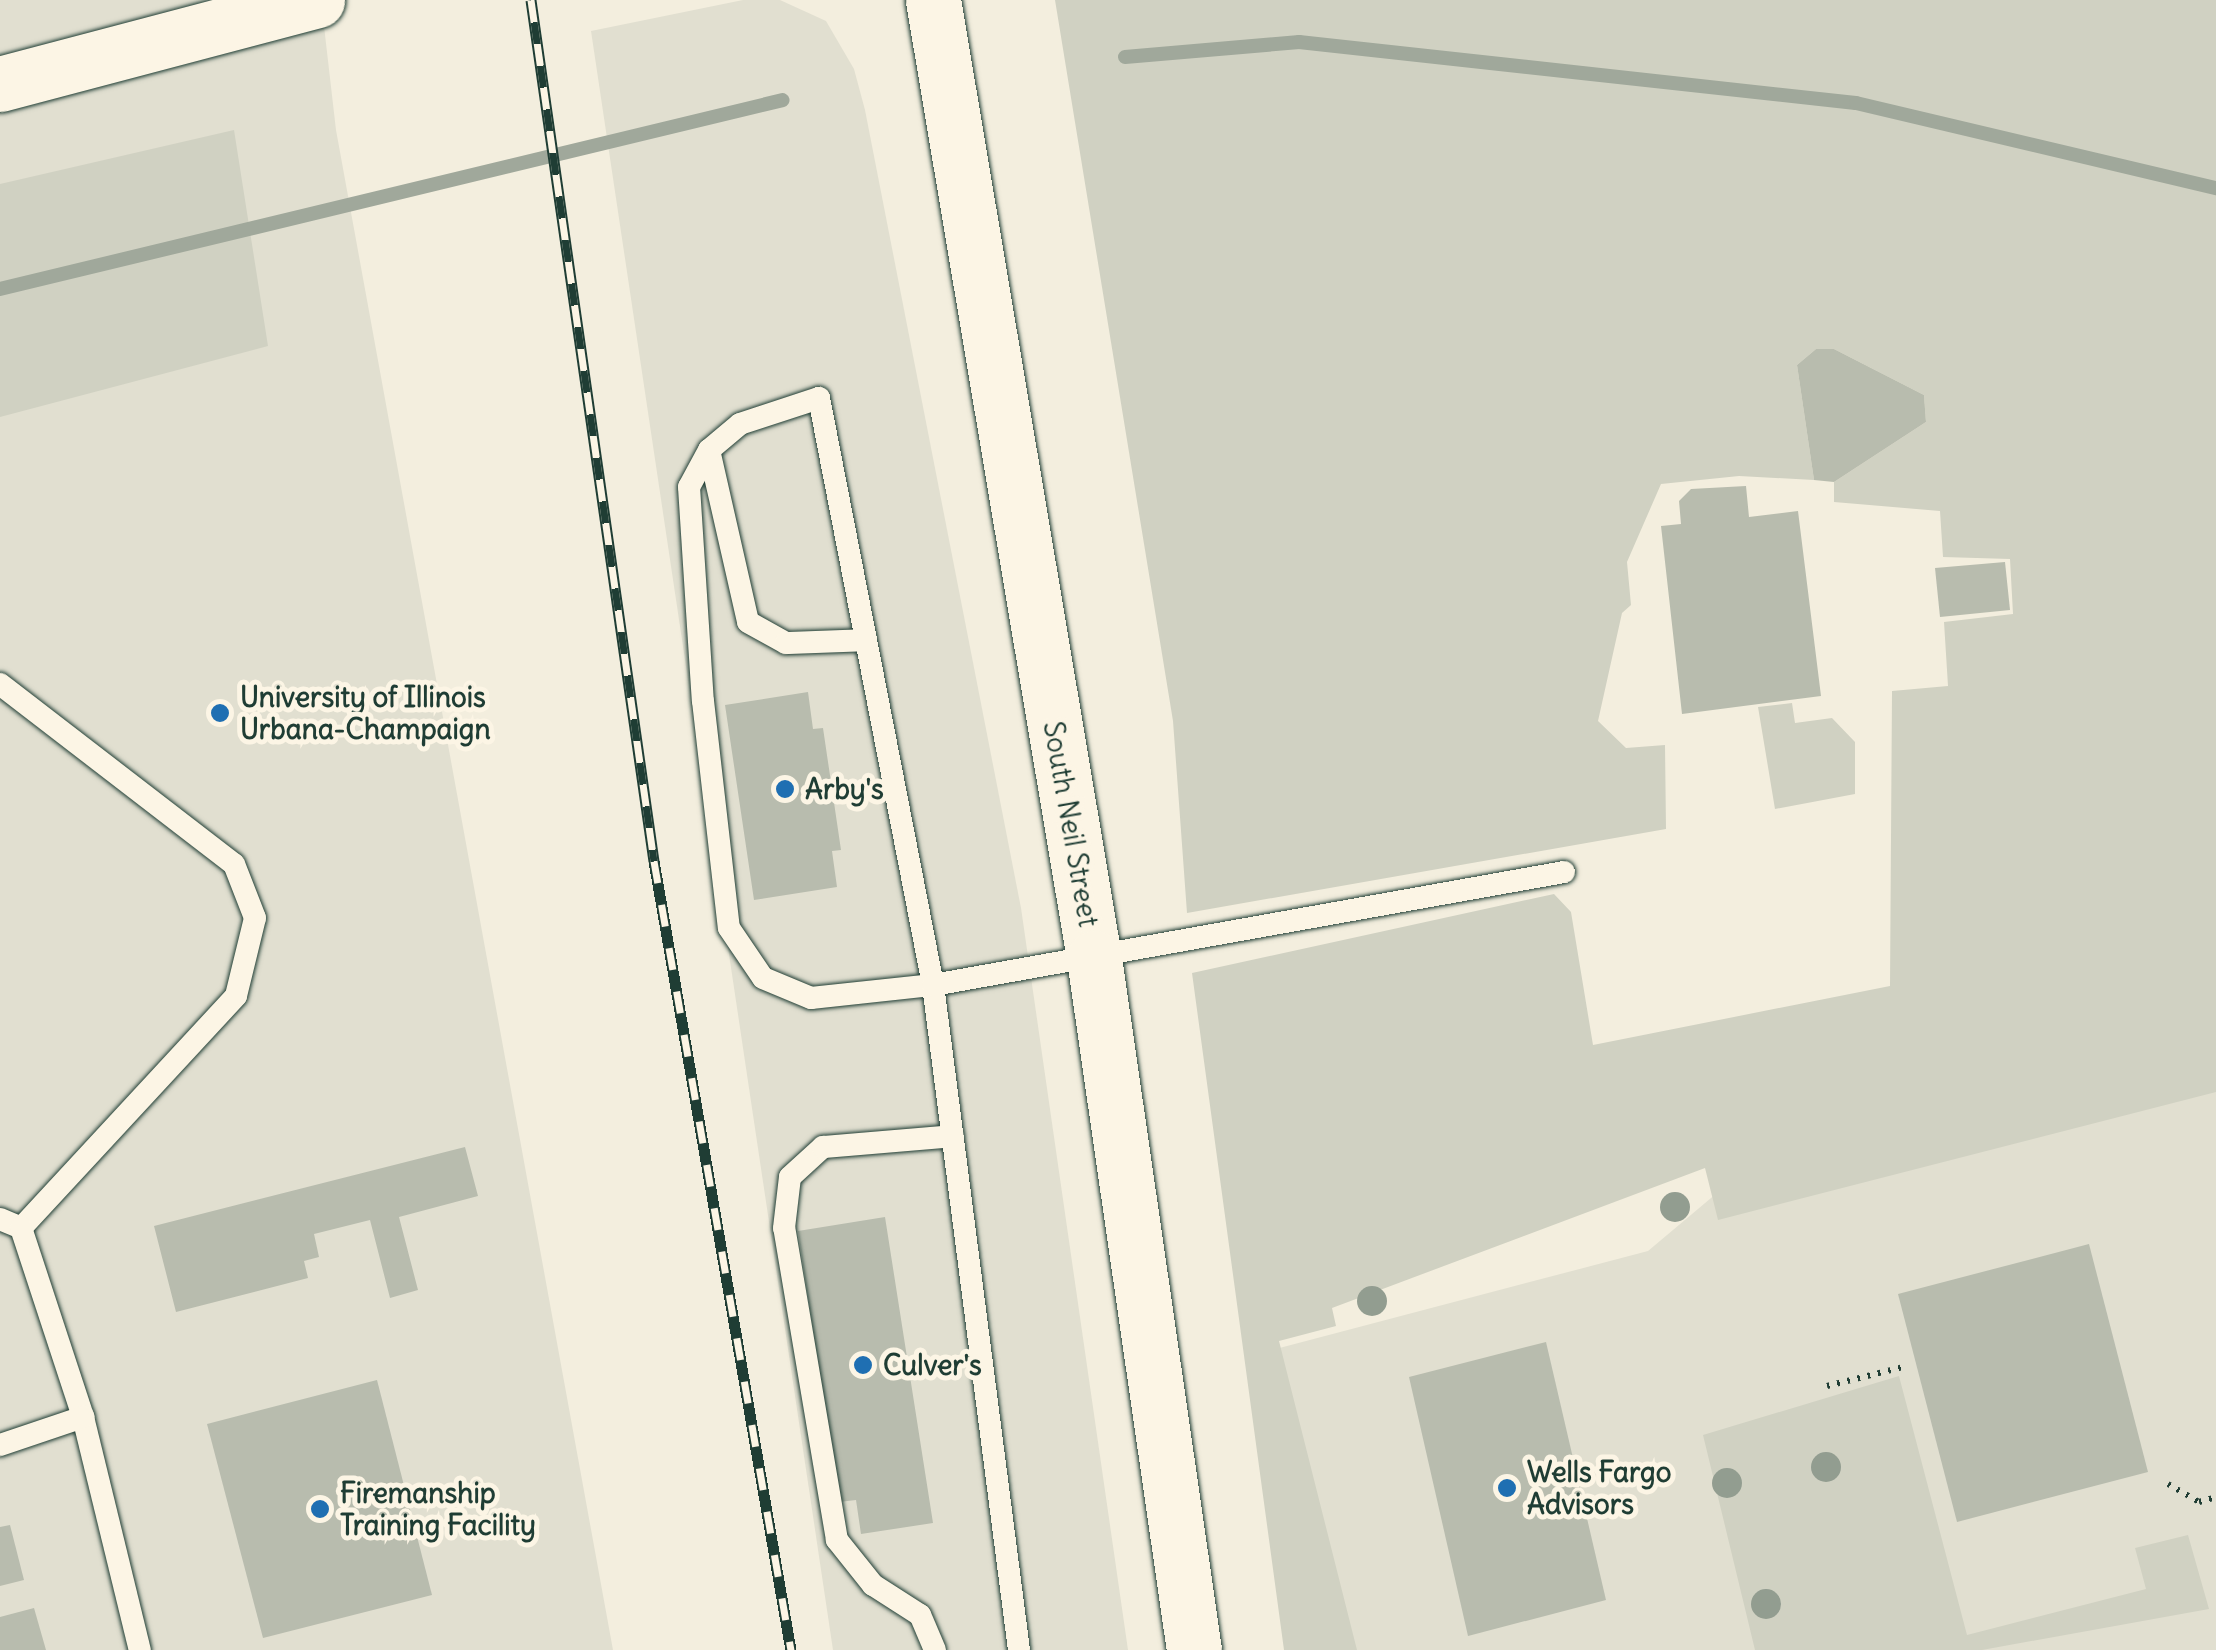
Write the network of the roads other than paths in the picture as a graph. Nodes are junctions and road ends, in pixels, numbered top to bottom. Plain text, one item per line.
1 (317, 0) edge
2 (933, 0) edge
3 (0, 84) edge
4 (709, 450) junction
5 (866, 640) junction
6 (0, 684) edge
7 (1564, 872) dead end
8 (1094, 958) junction
9 (933, 985) junction
10 (953, 1136) junction
11 (10, 1223) edge
12 (84, 1417) junction
13 (0, 1445) edge
14 (140, 1650) edge
15 (935, 1650) edge
16 (1019, 1650) edge
17 (1194, 1650) edge

1 - 3 main road
2 - 8 main road, South Neil Street
4 - 5 lane
4 - 5 lane
4 - 9 lane
5 - 9 lane
6 - 11 lane
7 - 8 lane
8 - 9 lane
8 - 17 main road, South Neil Street
9 - 10 lane
10 - 15 lane
10 - 16 lane
11 - 12 lane
12 - 13 lane
12 - 14 lane

